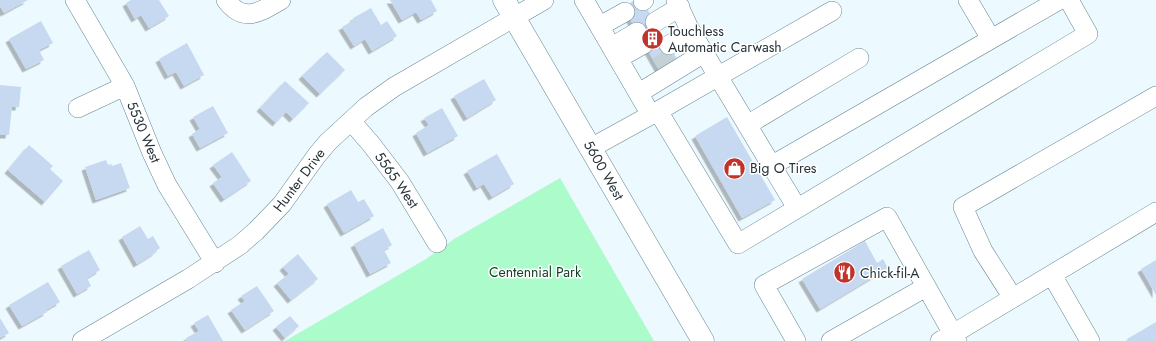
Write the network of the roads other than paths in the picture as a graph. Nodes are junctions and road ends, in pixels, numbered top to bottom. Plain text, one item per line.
1 (75, 0) edge
2 (226, 0) edge
3 (281, 0) edge
4 (544, 0) edge
5 (584, 0) edge
6 (968, 0) edge
7 (1059, 0) edge
8 (1069, 0) edge
9 (509, 9) edge
10 (832, 11) dead end
11 (625, 12) dead end
12 (600, 26) junction
13 (689, 26) edge
14 (991, 39) junction
15 (859, 58) dead end
16 (625, 70) junction
17 (718, 76) junction
18 (124, 86) junction
19 (1156, 96) edge
20 (78, 108) dead end
21 (655, 112) junction
22 (351, 121) junction
23 (747, 125) junction
24 (591, 148) junction
25 (771, 166) junction
26 (797, 208) junction
27 (1156, 212) edge
28 (437, 243) dead end
29 (215, 263) junction
30 (1052, 275) junction
31 (926, 287) junction
32 (1013, 298) junction
33 (950, 339) edge
34 (82, 341) edge
35 (703, 341) edge
36 (796, 341) edge
37 (831, 341) edge
38 (1090, 341) edge

1 - 18 street, 5530 West
2 - 3 street
4 - 9 street, Hunter Drive
5 - 12 street
6 - 14 street
7 - 14 street
8 - 26 street
9 - 22 street, Hunter Drive
9 - 24 main road, 5600 West
10 - 17 street
11 - 12 street
12 - 16 street
13 - 13 street
13 - 16 street
13 - 17 street
14 - 25 street
15 - 23 street
16 - 16 street
16 - 21 street
17 - 21 street
17 - 23 street
18 - 20 street
18 - 29 street, 5530 West
19 - 32 street
21 - 24 street
21 - 26 street
22 - 28 street, 5565 West
22 - 29 street, Hunter Drive
23 - 25 street
24 - 35 main road, 5600 West
25 - 26 street
27 - 30 street
29 - 34 street, Hunter Drive
30 - 32 street
30 - 38 street
31 - 33 street
31 - 36 street
31 - 37 street
32 - 33 street

